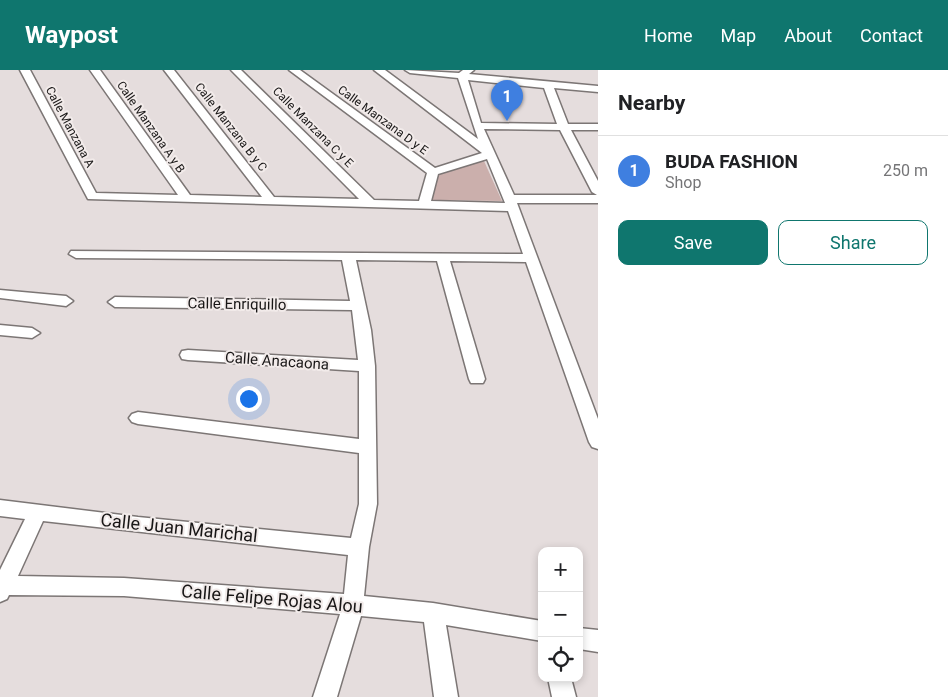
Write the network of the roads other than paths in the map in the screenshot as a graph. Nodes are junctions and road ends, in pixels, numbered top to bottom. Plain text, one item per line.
1 (26, 70) edge
2 (95, 70) edge
3 (169, 70) edge
4 (236, 70) edge
5 (294, 70) edge
6 (378, 70) edge
7 (410, 70) edge
8 (466, 73) edge
9 (548, 85) junction
10 (598, 88) edge
11 (477, 126) junction
12 (564, 127) junction
13 (598, 127) edge
14 (490, 154) junction
15 (432, 172) junction
16 (598, 192) edge
17 (92, 196) joint
18 (187, 199) junction
19 (598, 199) edge
20 (271, 201) junction
21 (511, 203) junction
22 (370, 204) junction
23 (424, 204) junction
24 (76, 254) dead end
25 (348, 256) junction
26 (442, 256) junction
27 (531, 258) junction
28 (0, 294) edge
29 (66, 301) dead end
30 (115, 302) dead end
31 (358, 306) junction
32 (0, 330) edge
33 (32, 333) dead end
34 (188, 355) dead end
35 (367, 366) junction
36 (477, 379) dead end
37 (138, 418) dead end
38 (598, 442) edge
39 (368, 447) junction
40 (0, 508) edge
41 (37, 513) junction
42 (359, 547) junction
43 (1, 587) edge
44 (353, 604) junction
45 (433, 614) junction
46 (538, 630) edge
47 (583, 639) edge
48 (598, 641) edge
49 (560, 682) edge
50 (325, 697) edge
51 (446, 697) edge
52 (564, 697) edge

1 - 17 street, Calle Manzana A
2 - 18 street, Calle Manzana A y B
3 - 20 street, Calle Manzana B y C
4 - 22 street, Calle Manzana C y E
5 - 15 street, Calle Manzana D y E
6 - 14 street
7 - 8 street
8 - 9 street
8 - 11 street
9 - 10 street
9 - 12 street
11 - 12 street
11 - 14 street
12 - 13 street
12 - 16 street
14 - 15 street
14 - 21 street
15 - 23 street
17 - 18 street
18 - 20 street
19 - 21 street
20 - 22 street
21 - 23 street
21 - 27 street
22 - 23 street
24 - 25 street
25 - 26 street
25 - 31 street
26 - 27 street
26 - 36 street
27 - 38 street
28 - 29 street
30 - 31 street, Calle Enriquillo
31 - 35 street
32 - 33 street
34 - 35 street, Calle Anacaona
35 - 39 street
37 - 39 street
39 - 42 street
40 - 41 street, Calle Juan Marichal
41 - 42 street, Calle Juan Marichal
41 - 43 street
42 - 44 street
43 - 44 street, Calle Felipe Rojas Alou
44 - 45 street, Calle Felipe Rojas Alou
44 - 50 street
45 - 46 street, Calle Felipe Rojas Alou
45 - 51 street
47 - 48 street
49 - 52 street

